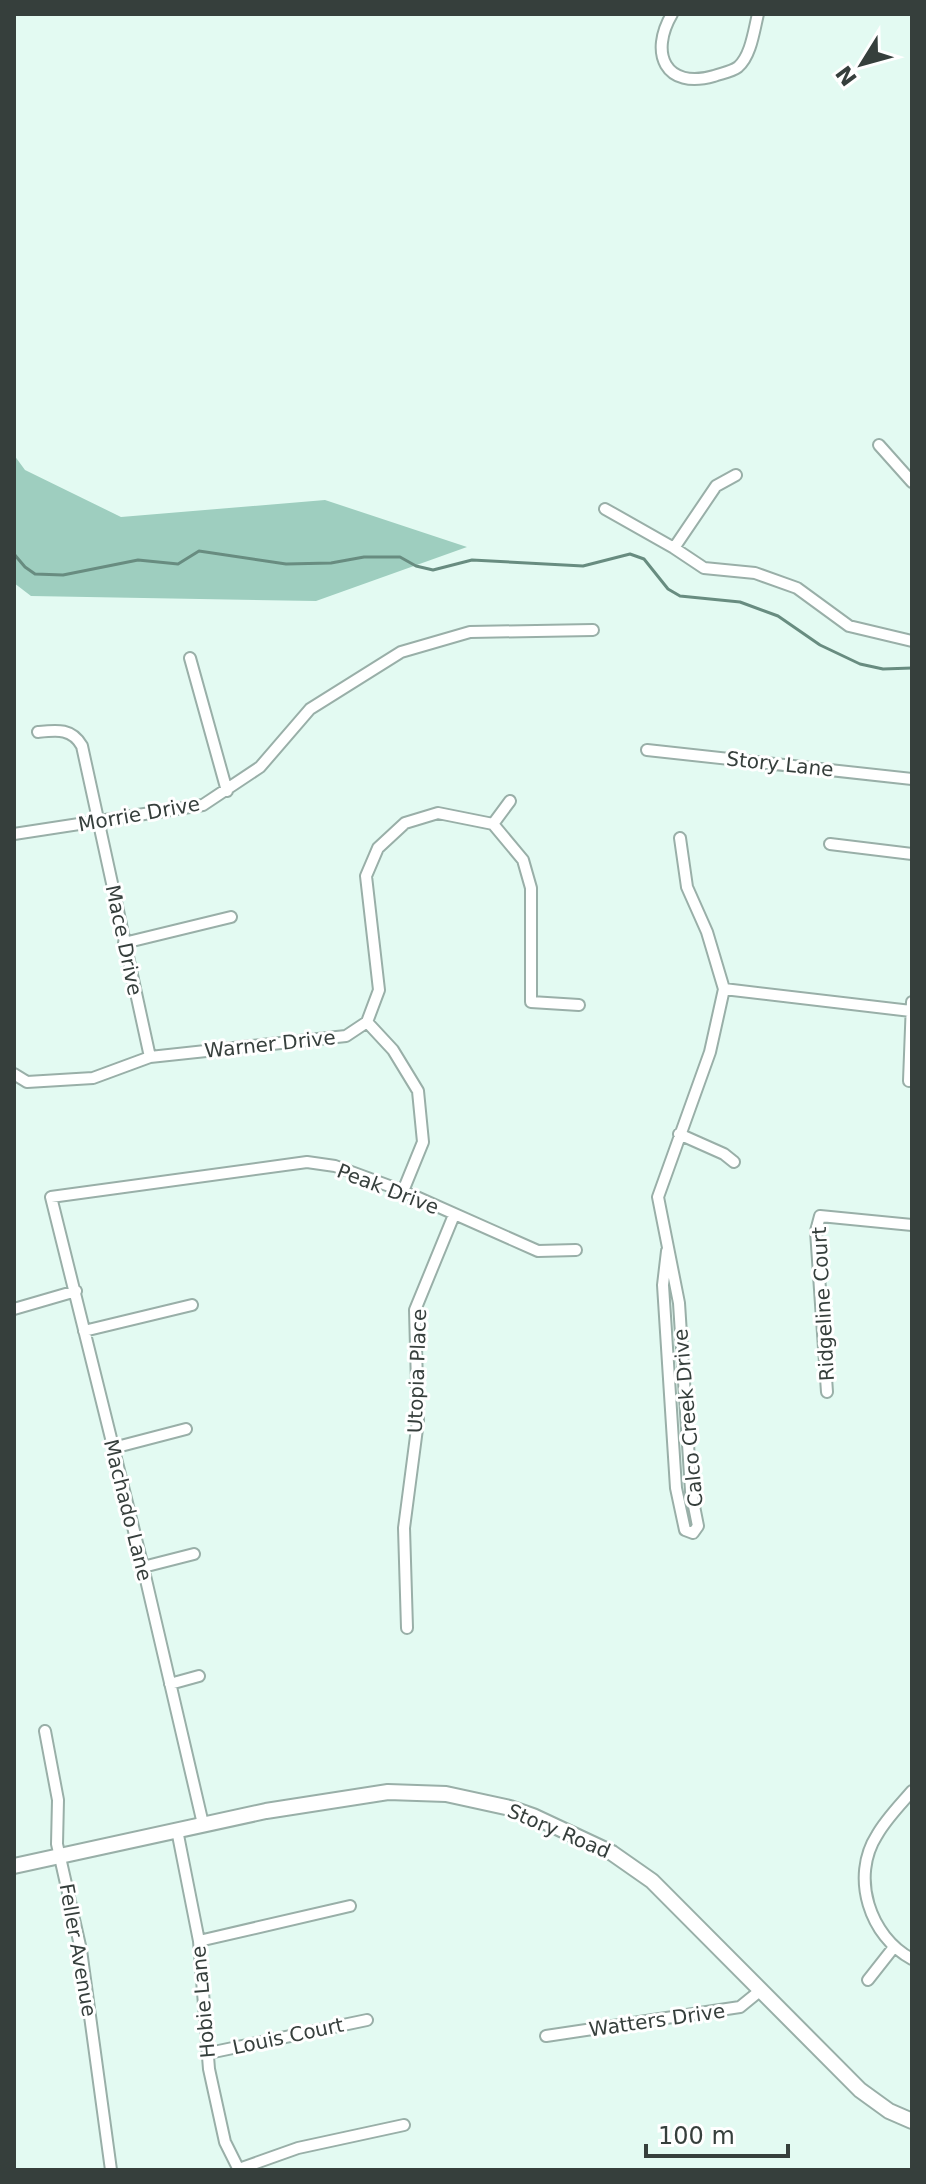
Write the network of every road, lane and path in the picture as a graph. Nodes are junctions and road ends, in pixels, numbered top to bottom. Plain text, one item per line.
1 (672, 14) edge
2 (758, 14) edge
3 (879, 445) dead end
4 (736, 475) dead end
5 (912, 482) edge
6 (605, 509) dead end
7 (674, 548) junction
8 (593, 630) dead end
9 (912, 641) edge
10 (190, 658) dead end
11 (38, 732) dead end
12 (647, 750) dead end
13 (912, 779) edge
14 (227, 791) junction
15 (510, 801) dead end
16 (98, 823) junction
17 (493, 824) junction
18 (14, 834) edge
19 (680, 838) dead end
20 (830, 844) dead end
21 (912, 854) edge
22 (231, 917) dead end
23 (124, 943) junction
24 (724, 989) junction
25 (912, 1002) edge
26 (579, 1005) dead end
27 (911, 1011) edge
28 (367, 1022) junction
29 (150, 1057) junction
30 (14, 1074) edge
31 (909, 1081) dead end
32 (679, 1134) junction
33 (734, 1162) dead end
34 (403, 1191) junction
35 (51, 1197) joint
36 (454, 1215) junction
37 (912, 1225) edge
38 (576, 1250) dead end
39 (667, 1251) junction
40 (76, 1291) junction
41 (192, 1305) dead end
42 (14, 1309) edge
43 (84, 1331) junction
44 (827, 1392) dead end
45 (186, 1429) dead end
46 (113, 1448) junction
47 (194, 1554) dead end
48 (143, 1567) junction
49 (407, 1628) dead end
50 (199, 1676) dead end
51 (170, 1684) junction
52 (45, 1731) dead end
53 (912, 1791) edge
54 (203, 1824) junction
55 (177, 1830) junction
56 (60, 1856) junction
57 (14, 1866) edge
58 (350, 1906) dead end
59 (199, 1941) junction
60 (894, 1947) junction
61 (912, 1959) edge
62 (868, 1980) dead end
63 (761, 1990) junction
64 (367, 2020) dead end
65 (546, 2036) dead end
66 (209, 2053) junction
67 (912, 2121) edge
68 (404, 2125) dead end
69 (111, 2170) edge
70 (239, 2170) edge

1 - 2 street
3 - 5 street
4 - 7 street
6 - 7 street
7 - 9 street
8 - 14 street, Morrie Drive
10 - 14 street
11 - 16 street, Mace Drive
12 - 13 street, Story Lane
14 - 16 street, Morrie Drive
15 - 17 street
16 - 18 street, Morrie Drive
16 - 23 street, Mace Drive
17 - 26 street
17 - 28 street
19 - 24 street, Calco Creek Drive
20 - 21 street
22 - 23 street
23 - 29 street, Mace Drive
24 - 27 street
24 - 32 street, Calco Creek Drive
25 - 27 street
27 - 31 street
28 - 29 street, Warner Drive
28 - 34 street
29 - 30 street, Warner Drive
32 - 33 street
32 - 39 street, Calco Creek Drive
34 - 35 street, Peak Drive
34 - 36 street, Peak Drive
35 - 40 street, Machado Lane
36 - 38 street, Peak Drive
36 - 49 street, Utopia Place
37 - 44 street, Ridgeline Court
39 - 39 street, Calco Creek Drive
40 - 42 street
40 - 43 street, Machado Lane
41 - 43 street
43 - 46 street, Machado Lane
45 - 46 street
46 - 48 street, Machado Lane
47 - 48 street
48 - 51 street, Machado Lane
50 - 51 street
51 - 54 street, Machado Lane
52 - 56 street, Feller Avenue
53 - 60 street
54 - 55 street, Story Road
54 - 63 street, Story Road
55 - 56 street, Story Road
55 - 59 street, Hobie Lane
56 - 57 street, Story Road
56 - 69 street, Feller Avenue
58 - 59 street
59 - 66 street, Hobie Lane
60 - 61 street
60 - 62 street
63 - 65 street, Watters Drive
63 - 67 street, Story Road
64 - 66 street, Louis Court
66 - 70 street, Hobie Lane
68 - 70 street

